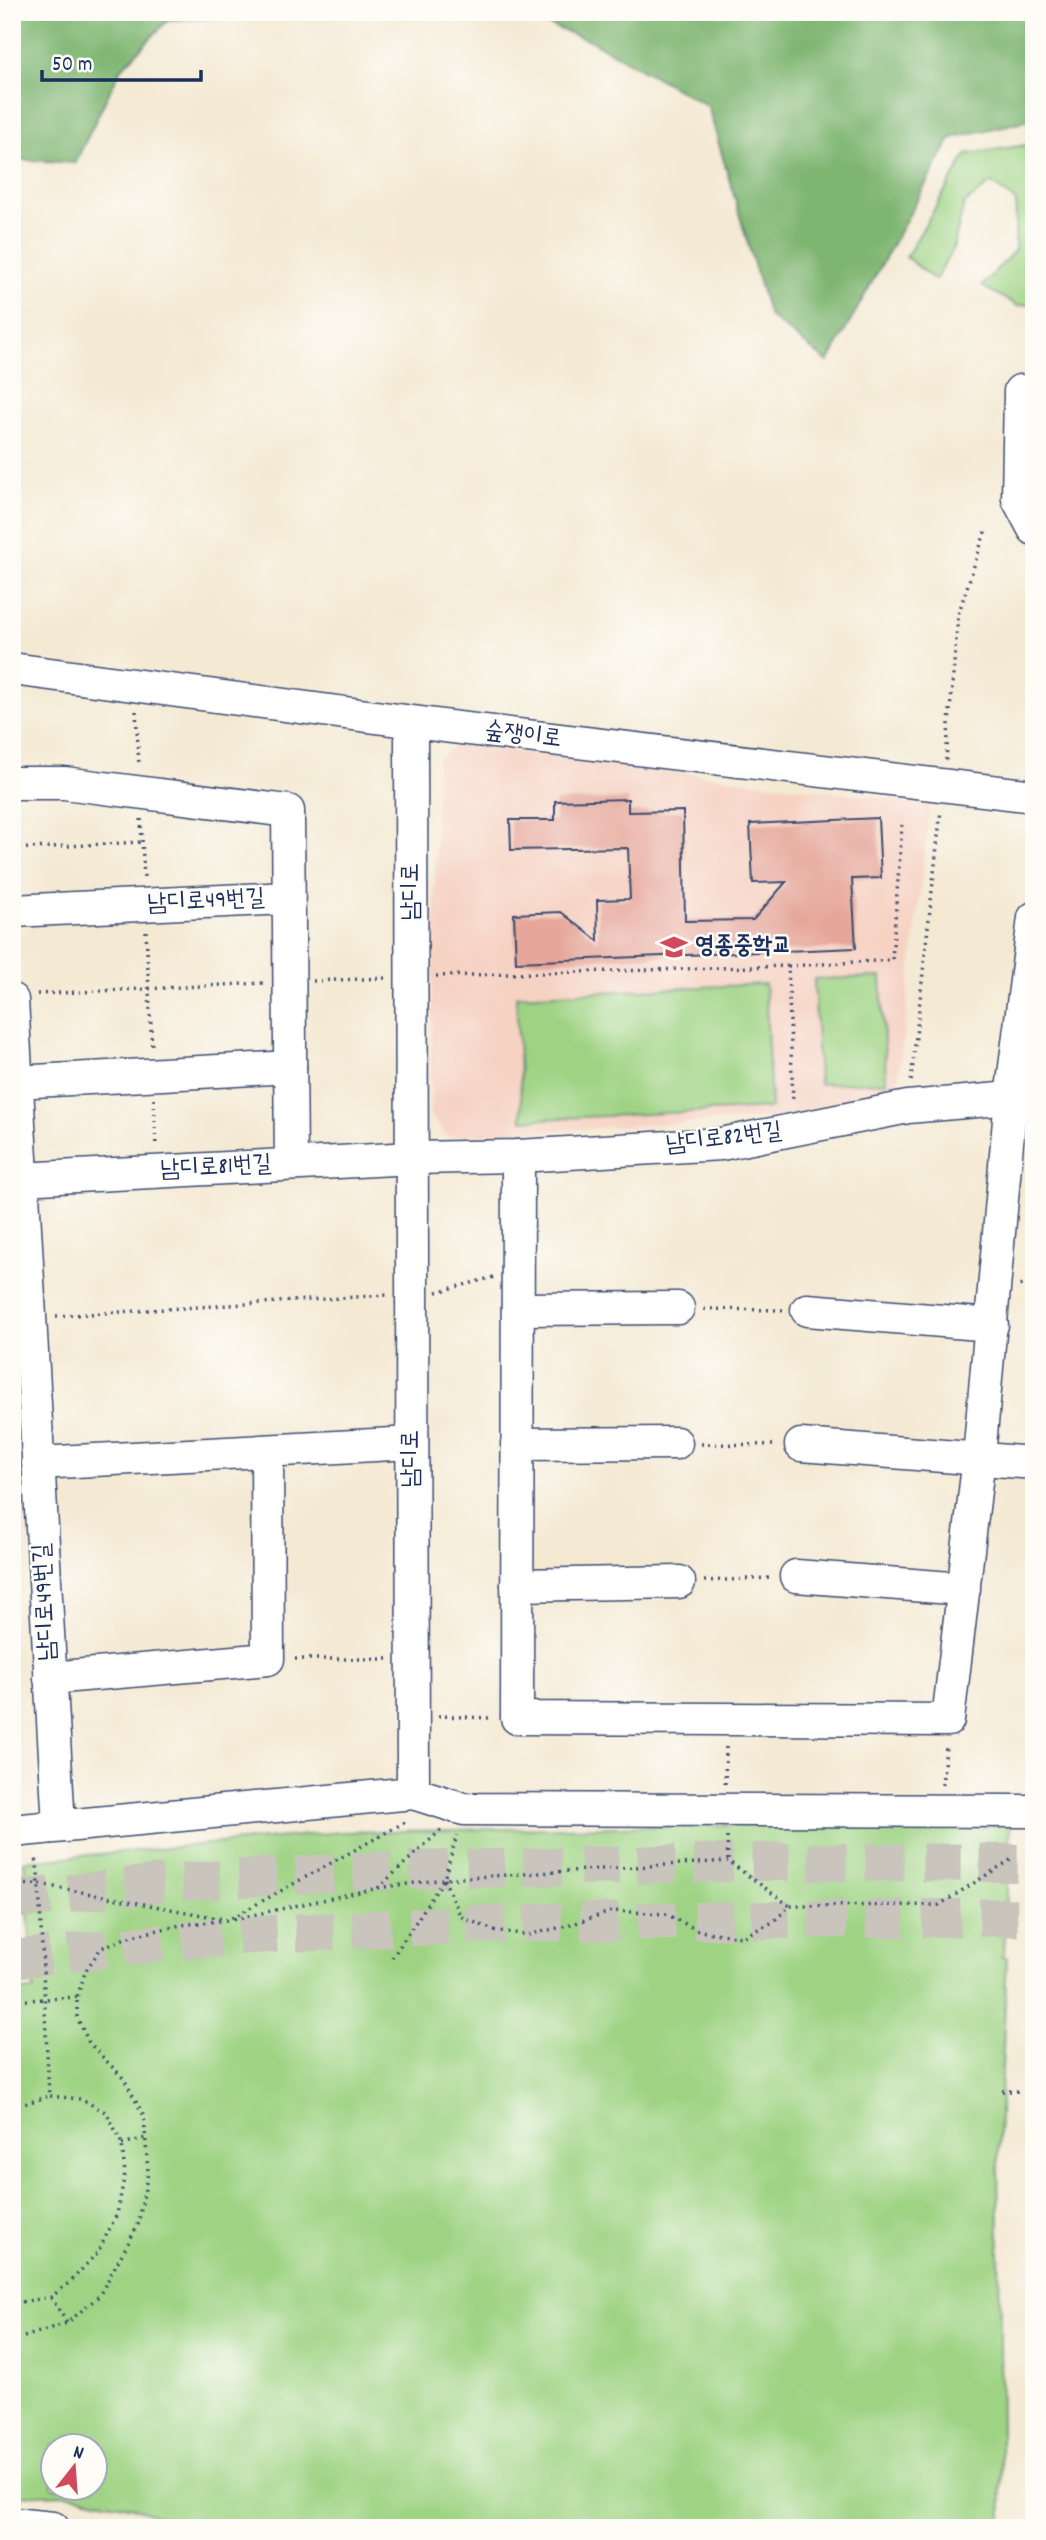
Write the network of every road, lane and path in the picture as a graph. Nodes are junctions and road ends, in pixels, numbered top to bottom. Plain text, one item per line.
1 (1020, 390) dead end
2 (986, 529) dead end
3 (1034, 529) edge
4 (12, 669) edge
5 (411, 723) junction
6 (12, 783) edge
7 (944, 786) junction
8 (1034, 796) edge
9 (902, 825) dead end
10 (142, 842) dead end
11 (12, 849) edge
12 (288, 898) junction
13 (12, 911) edge
14 (1034, 918) edge
15 (788, 966) junction
16 (412, 976) junction
17 (301, 981) dead end
18 (273, 983) dead end
19 (19, 997) edge
20 (290, 1067) junction
21 (16, 1082) junction
22 (1022, 1099) edge
23 (908, 1107) junction
24 (794, 1130) junction
25 (518, 1156) junction
26 (412, 1158) junction
27 (291, 1164) junction
28 (21, 1179) junction
29 (518, 1270) junction
30 (412, 1293) junction
31 (518, 1308) junction
32 (678, 1308) joint
33 (807, 1310) joint
34 (29, 1318) junction
35 (992, 1325) junction
36 (412, 1443) junction
37 (676, 1443) joint
38 (517, 1444) junction
39 (801, 1445) joint
40 (267, 1451) junction
41 (979, 1458) junction
42 (38, 1463) junction
43 (1034, 1463) edge
44 (796, 1576) joint
45 (679, 1582) joint
46 (517, 1585) junction
47 (964, 1589) junction
48 (268, 1659) junction
49 (412, 1659) junction
50 (50, 1678) junction
51 (412, 1715) junction
52 (517, 1718) junction
53 (948, 1720) junction
54 (439, 1801) junction
55 (940, 1811) junction
56 (1034, 1811) edge
57 (35, 1828) edge
58 (1012, 1859) dead end
59 (728, 1861) dead end
60 (444, 1879) junction
61 (39, 1884) junction
62 (12, 1885) edge
63 (378, 1888) junction
64 (228, 1920) junction
65 (392, 1958) dead end
66 (77, 1997) junction
67 (45, 1998) junction
68 (12, 2001) edge
69 (1002, 2091) dead end
70 (1018, 2091) dead end
71 (49, 2096) junction
72 (12, 2108) edge
73 (146, 2138) junction
74 (122, 2144) junction
75 (51, 2297) junction
76 (22, 2302) dead end
77 (67, 2323) junction
78 (24, 2337) dead end
79 (12, 2524) edge
80 (53, 2528) edge

1 - 3 street
2 - 7 path
4 - 5 street, 숲쟁이로
5 - 7 street, 숲쟁이로
5 - 16 street, 남디로
6 - 12 street, 남디로49번길
7 - 8 street, 숲쟁이로
7 - 23 path
9 - 15 path
10 - 11 path
12 - 13 street, 남디로49번길
12 - 20 street
14 - 22 street
15 - 16 path
15 - 24 path
16 - 17 path
16 - 26 street, 남디로
18 - 19 path
19 - 21 street, 남디로49번길
20 - 21 street
20 - 27 street
21 - 28 street, 남디로49번길
22 - 23 street, 남디로82번길
22 - 35 street
23 - 24 street, 남디로82번길
24 - 25 street, 남디로82번길
25 - 26 street, 남디로82번길
25 - 29 street
26 - 27 street, 남디로81번길
26 - 30 street, 남디로
27 - 28 street, 남디로81번길
28 - 34 street, 남디로49번길
29 - 30 path
29 - 31 street
30 - 34 path
30 - 36 street, 남디로
31 - 32 street
31 - 38 street
32 - 33 path
33 - 35 street
34 - 42 street, 남디로49번길
35 - 41 street
36 - 40 street
36 - 49 street, 남디로
37 - 38 street
37 - 39 path
38 - 46 street
39 - 41 street
40 - 42 street
40 - 48 street
41 - 43 street
41 - 47 street
42 - 50 street, 남디로49번길
44 - 45 path
44 - 47 street
45 - 46 street
46 - 52 street
47 - 53 street
48 - 49 path
48 - 50 street
49 - 51 street, 남디로
50 - 57 street, 남디로49번길
51 - 52 path
51 - 54 street, 남디로
52 - 53 street
53 - 55 path
54 - 55 street
54 - 57 street
54 - 60 path
54 - 63 path
54 - 64 path
55 - 56 street
57 - 61 path
58 - 60 path
59 - 60 path
60 - 63 path
60 - 65 path
61 - 62 path
61 - 64 path
61 - 67 path
63 - 64 path
64 - 66 path
66 - 67 path
66 - 73 path
67 - 68 path
67 - 71 path
69 - 70 path
71 - 72 path
71 - 74 path
73 - 74 path
73 - 77 path
74 - 75 path
75 - 76 path
75 - 77 path
77 - 78 path
79 - 80 street

